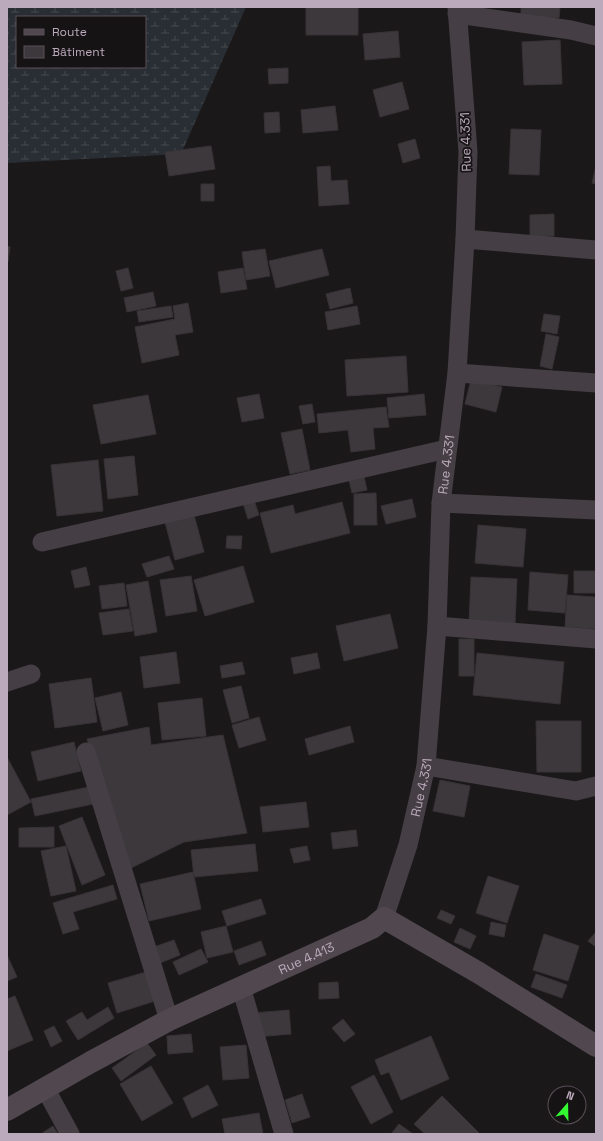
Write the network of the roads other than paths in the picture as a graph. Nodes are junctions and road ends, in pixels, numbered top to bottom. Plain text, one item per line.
1 (457, 10) edge
2 (596, 36) edge
3 (465, 239) junction
4 (596, 250) edge
5 (457, 373) junction
6 (596, 383) edge
7 (448, 449) junction
8 (441, 503) junction
9 (596, 510) edge
10 (42, 542) dead end
11 (437, 626) junction
12 (596, 639) edge
13 (31, 674) dead end
14 (7, 682) edge
15 (86, 752) dead end
16 (426, 766) junction
17 (596, 786) edge
18 (384, 918) junction
19 (241, 987) junction
20 (169, 1020) junction
21 (596, 1046) edge
22 (45, 1088) junction
23 (7, 1110) edge
24 (70, 1134) edge
25 (284, 1134) edge

1 - 2 street
1 - 3 street, Rue 4.331
3 - 4 street
3 - 5 street, Rue 4.331
5 - 6 street
5 - 7 street, Rue 4.331
7 - 8 street, Rue 4.331
7 - 10 street
8 - 9 street
8 - 11 street, Rue 4.331
11 - 12 street
11 - 16 street, Rue 4.331
13 - 14 street
15 - 20 street
16 - 17 street
16 - 18 street, Rue 4.331
18 - 19 street, Rue 4.413
18 - 21 street
19 - 20 street, Rue 4.413
19 - 25 street
20 - 22 street, Rue 4.413
22 - 23 street, Rue 4.413
22 - 24 street

